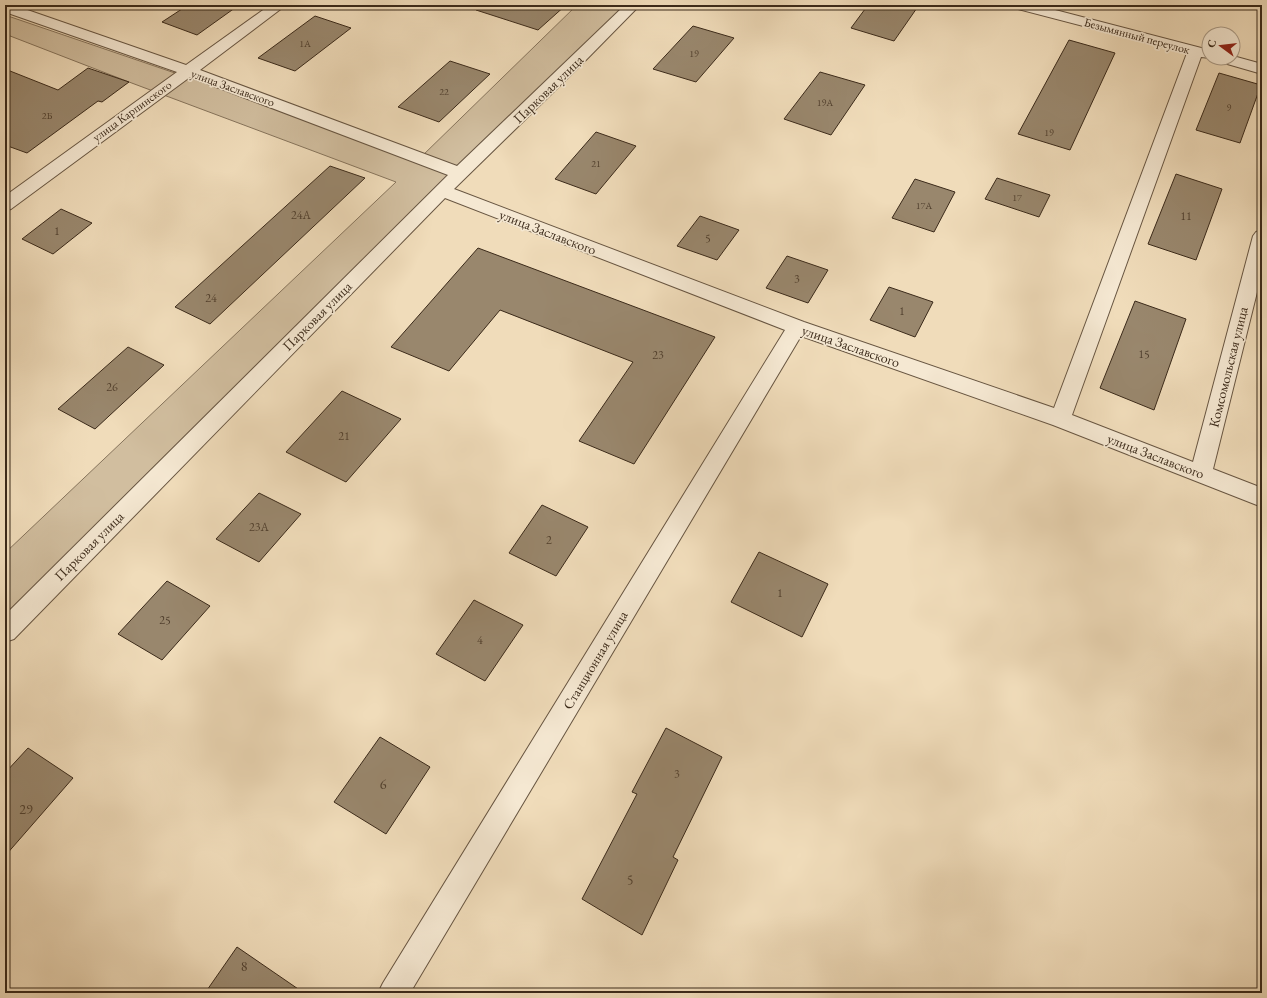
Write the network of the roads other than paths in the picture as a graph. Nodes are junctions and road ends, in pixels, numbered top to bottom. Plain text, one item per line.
1 (279, 5) edge
2 (633, 5) edge
3 (1019, 5) edge
4 (5, 7) edge
5 (1201, 52) edge
6 (1201, 55) edge
7 (1241, 63) edge
8 (1262, 69) edge
9 (188, 71) junction
10 (460, 173) junction
11 (442, 191) junction
12 (5, 205) edge
13 (1262, 236) edge
14 (797, 327) junction
15 (1060, 419) junction
16 (1201, 474) junction
17 (1262, 498) edge
18 (5, 631) edge
19 (393, 993) edge

1 - 9 street, улица Карпинского
2 - 10 street, Парковая улица
3 - 5 street, Безымянный переулок
4 - 9 street, улица Заславского
6 - 15 street
7 - 8 street
9 - 10 street, улица Заславского
9 - 12 street, улица Карпинского
10 - 11 street, Парковая улица
11 - 14 street, улица Заславского
11 - 18 street, Парковая улица
13 - 16 street, Комсомольская улица
14 - 15 street, улица Заславского
14 - 19 street, Станционная улица
15 - 16 street, улица Заславского
16 - 17 street, улица Заславского

